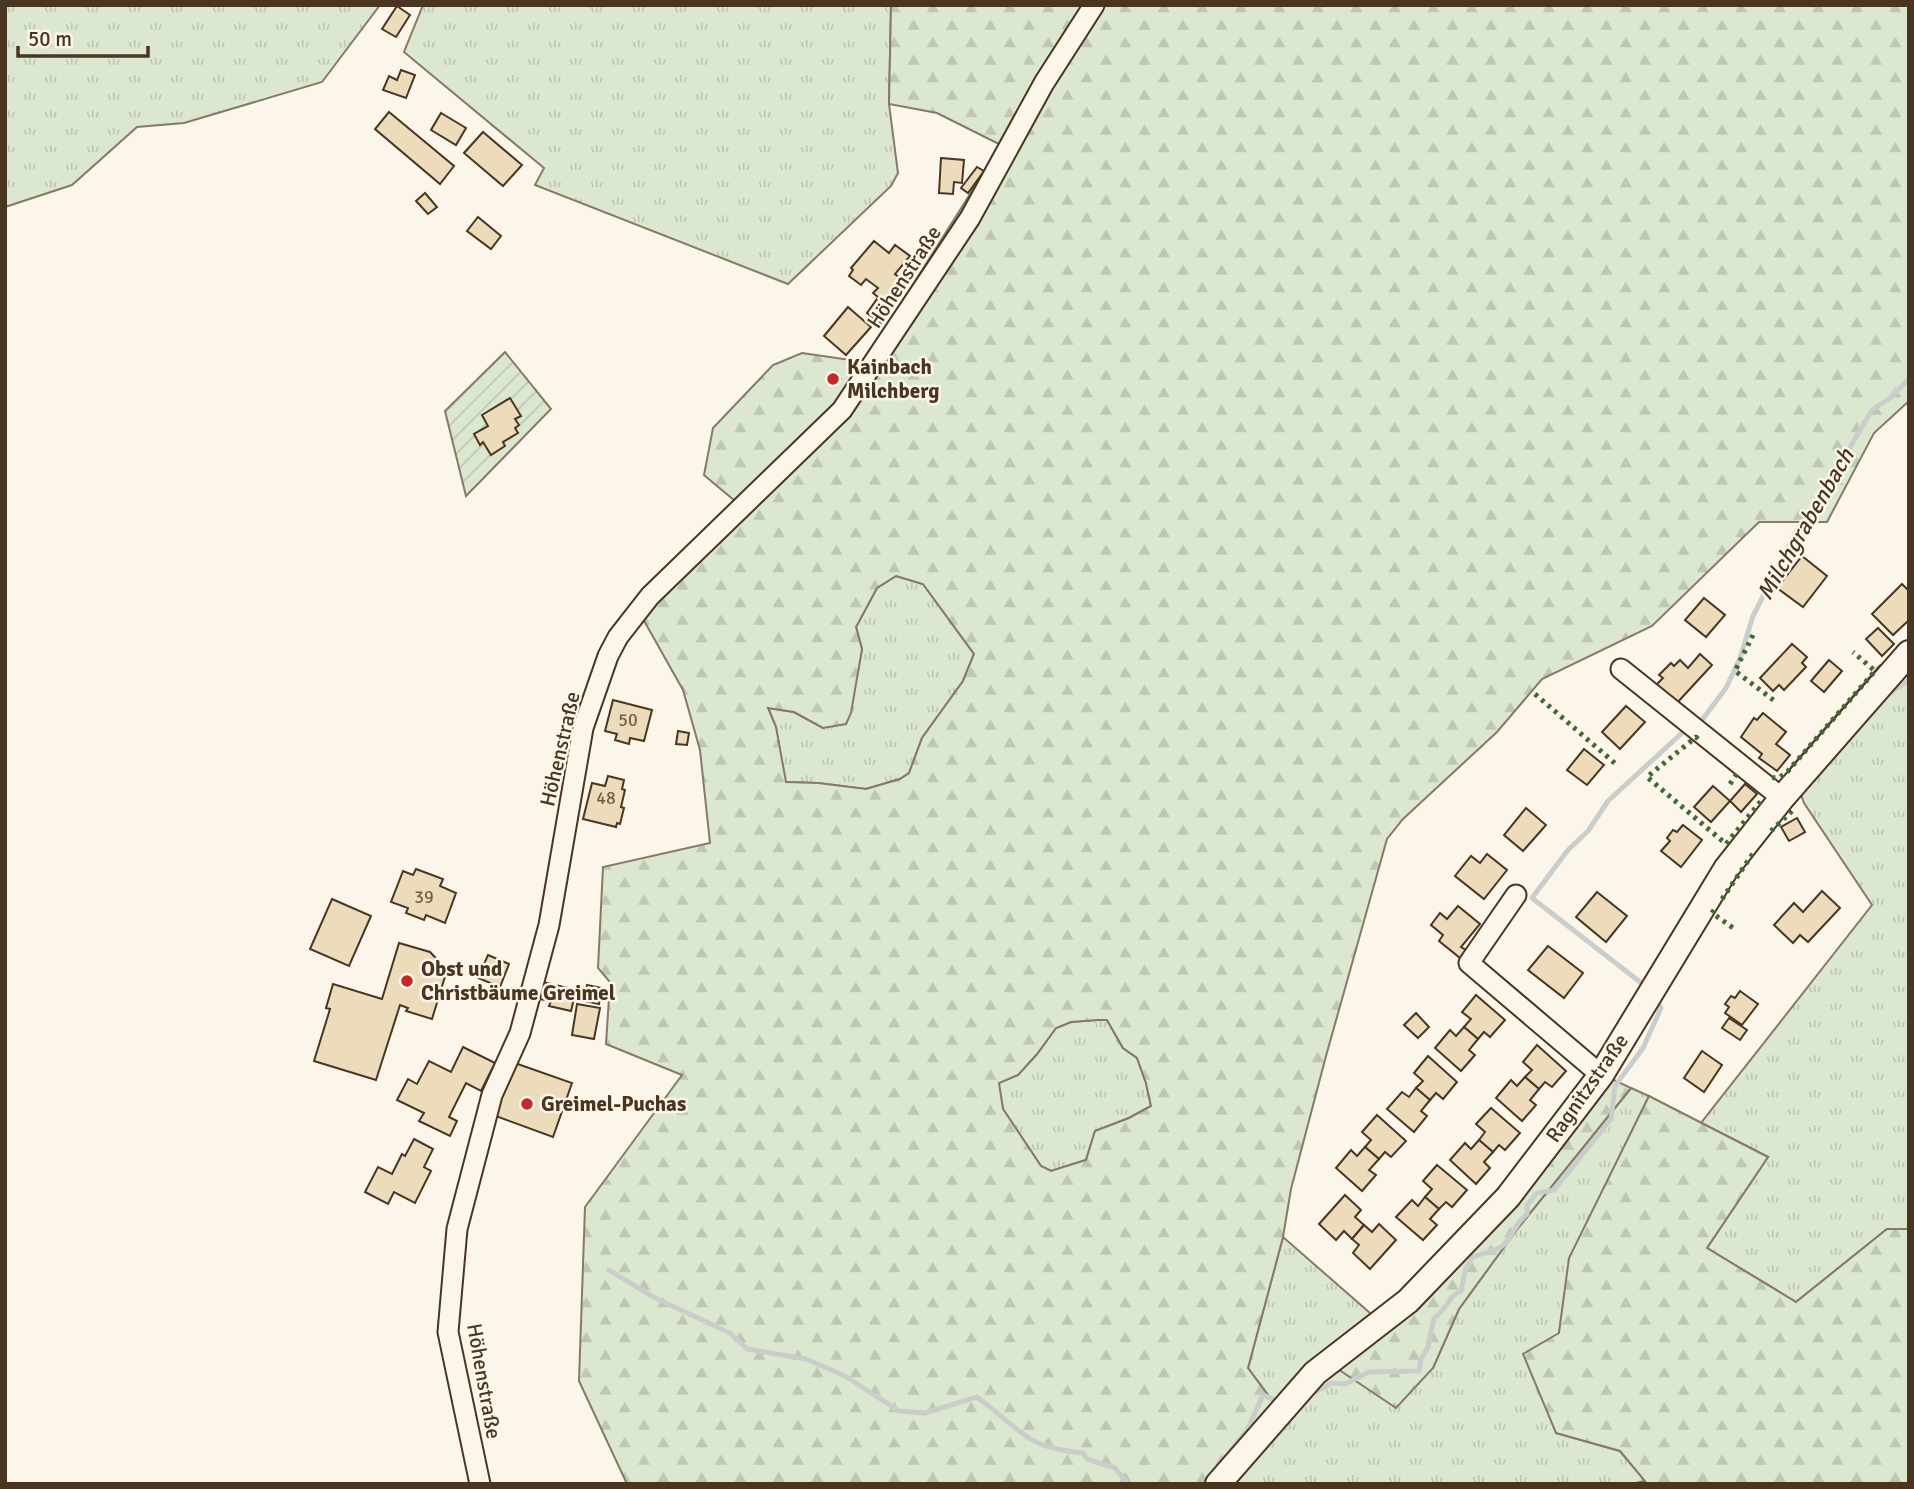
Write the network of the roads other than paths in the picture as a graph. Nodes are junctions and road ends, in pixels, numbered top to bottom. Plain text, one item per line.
1 (1094, 5) edge
2 (1909, 653) edge
3 (1621, 669) dead end
4 (1782, 798) junction
5 (1516, 895) dead end
6 (1601, 1075) junction
7 (480, 1484) edge
8 (1218, 1484) edge

1 - 7 street, Höhenstraße
2 - 4 main road, Ragnitzstraße
3 - 4 street
4 - 6 main road, Ragnitzstraße
5 - 6 street
6 - 8 main road, Ragnitzstraße

